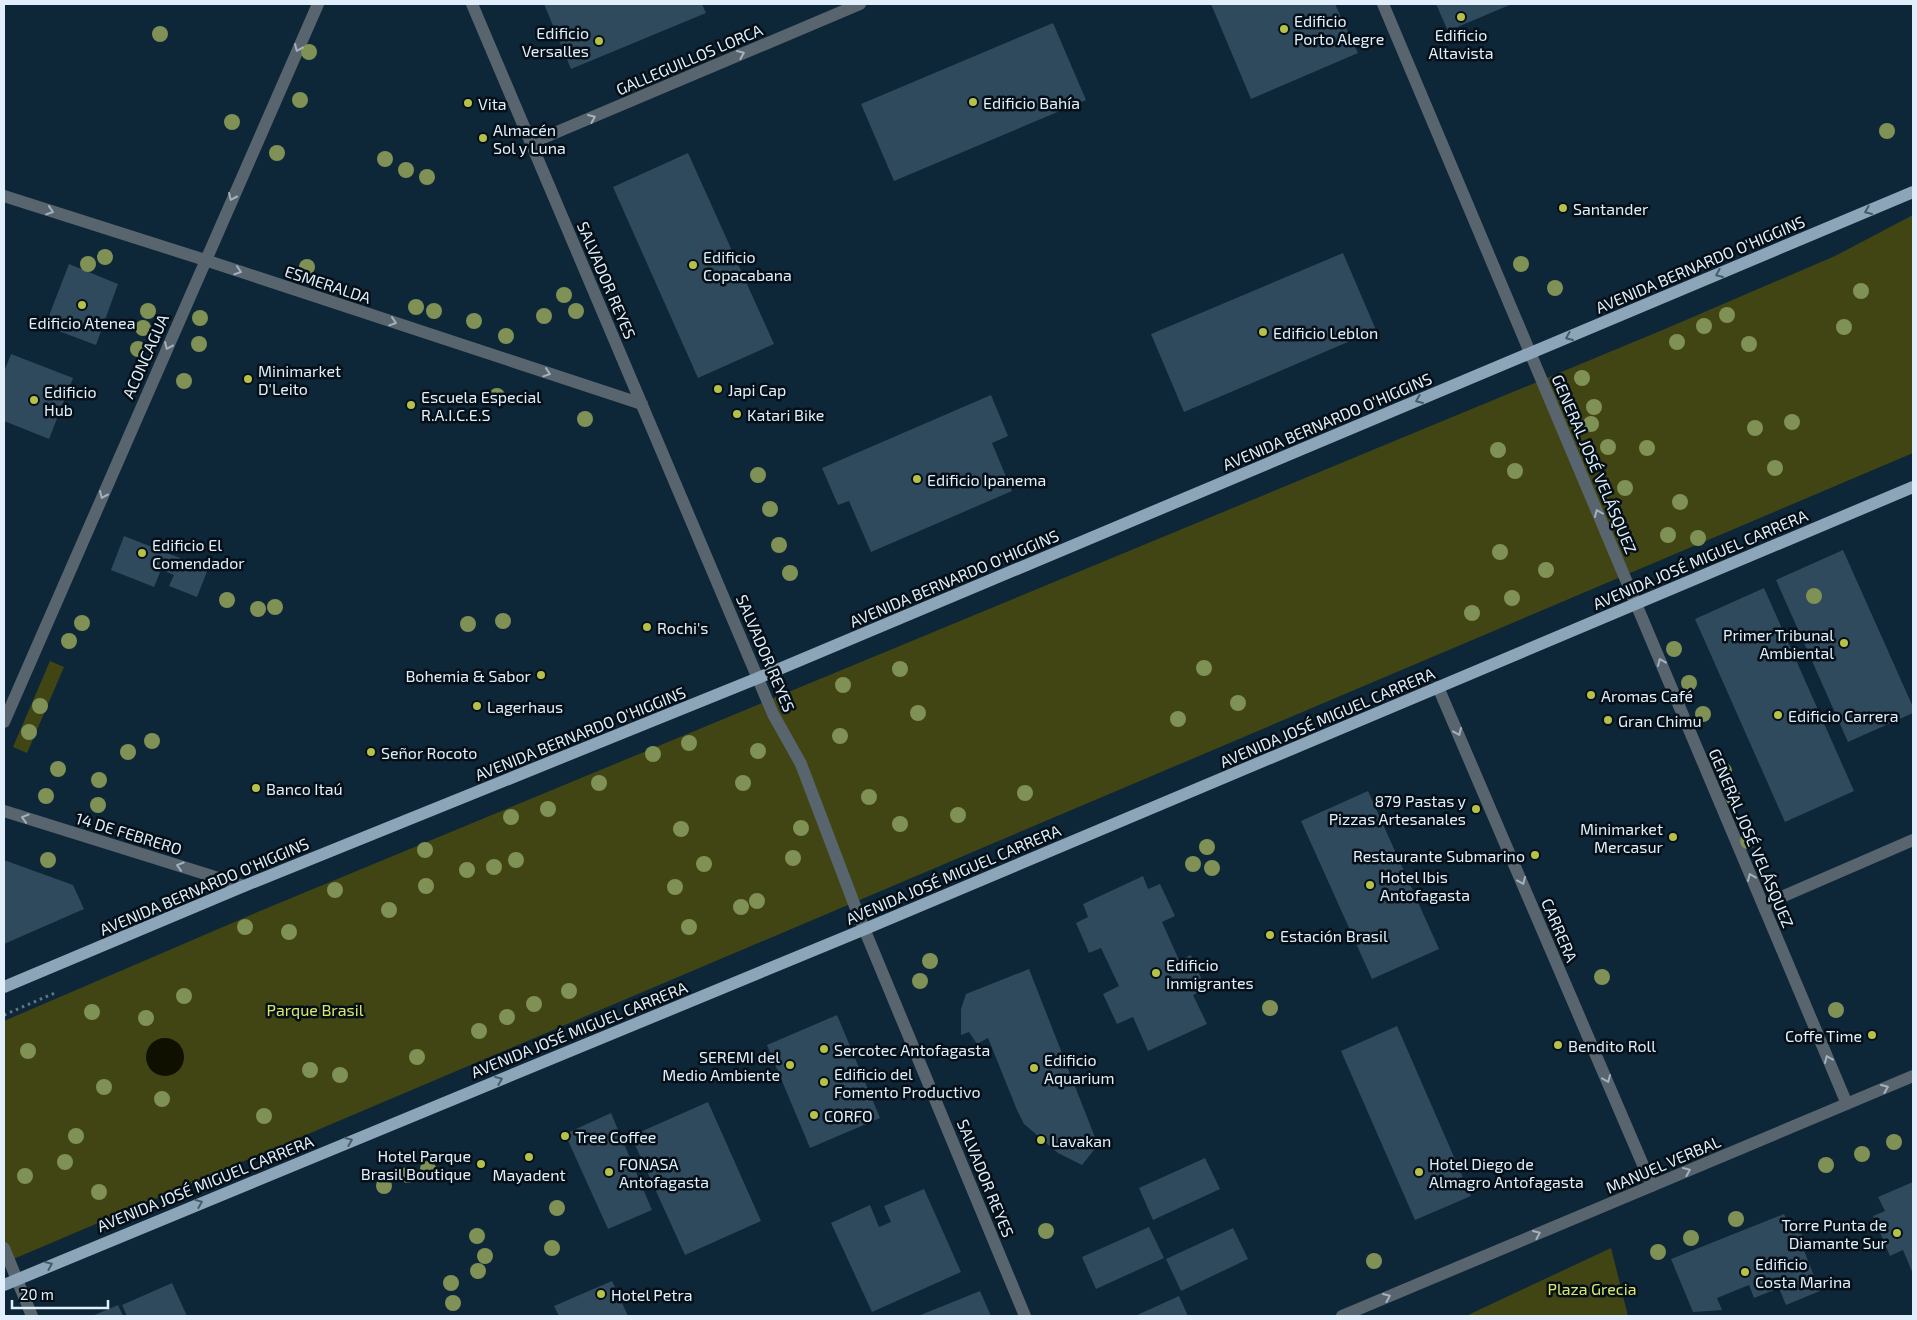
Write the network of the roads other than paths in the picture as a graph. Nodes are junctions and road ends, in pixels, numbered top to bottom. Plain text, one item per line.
1 (318, 4) edge
2 (472, 4) edge
3 (860, 4) edge
4 (1383, 4) edge
5 (531, 144) junction
6 (1913, 192) edge
7 (4, 196) edge
8 (205, 260) junction
9 (1530, 353) junction
10 (642, 404) junction
11 (1913, 487) edge
12 (1636, 604) junction
13 (758, 678) junction
14 (1438, 687) junction
15 (4, 722) edge
16 (4, 811) edge
17 (1913, 840) edge
18 (244, 886) junction
19 (1763, 905) junction
20 (864, 929) junction
21 (4, 987) edge
22 (1913, 1076) edge
23 (1847, 1104) junction
24 (1652, 1186) junction
25 (4, 1248) edge
26 (16, 1279) junction
27 (4, 1284) edge
28 (32, 1316) edge
29 (1025, 1316) edge
30 (1342, 1316) edge

1 -> 8 street, ACONCAGUA
2 - 5 street, SALVADOR REYES
5 -> 3 street, GALLEGUILLOS LORCA
4 - 9 street, GENERAL JOSÉ VELÁSQUEZ
5 - 10 street, SALVADOR REYES
6 -> 9 main road, AVENIDA BERNARDO O'HIGGINS
7 -> 8 street, ESMERALDA
8 -> 10 street, ESMERALDA
8 -> 15 street, ACONCAGUA
12 -> 9 street, GENERAL JOSÉ VELÁSQUEZ
9 -> 13 main road, AVENIDA BERNARDO O'HIGGINS
10 - 13 street, SALVADOR REYES
11 - 12 main road, AVENIDA JOSÉ MIGUEL CARRERA
12 - 14 main road, AVENIDA JOSÉ MIGUEL CARRERA
19 -> 12 street, GENERAL JOSÉ VELÁSQUEZ
13 - 18 main road, AVENIDA BERNARDO O'HIGGINS
13 - 20 street, SALVADOR REYES
14 - 20 main road, AVENIDA JOSÉ MIGUEL CARRERA
14 -> 24 street, CARRERA
18 -> 16 street, 14 DE FEBRERO
17 - 19 street
18 - 21 main road, AVENIDA BERNARDO O'HIGGINS
23 -> 19 street, GENERAL JOSÉ VELÁSQUEZ
26 -> 20 main road, AVENIDA JOSÉ MIGUEL CARRERA
20 - 29 street, SALVADOR REYES
23 -> 22 street, MANUEL VERBAL
24 -> 23 street, MANUEL VERBAL
30 -> 24 street, MANUEL VERBAL
25 - 26 street
26 - 27 main road, AVENIDA JOSÉ MIGUEL CARRERA
26 - 28 street

